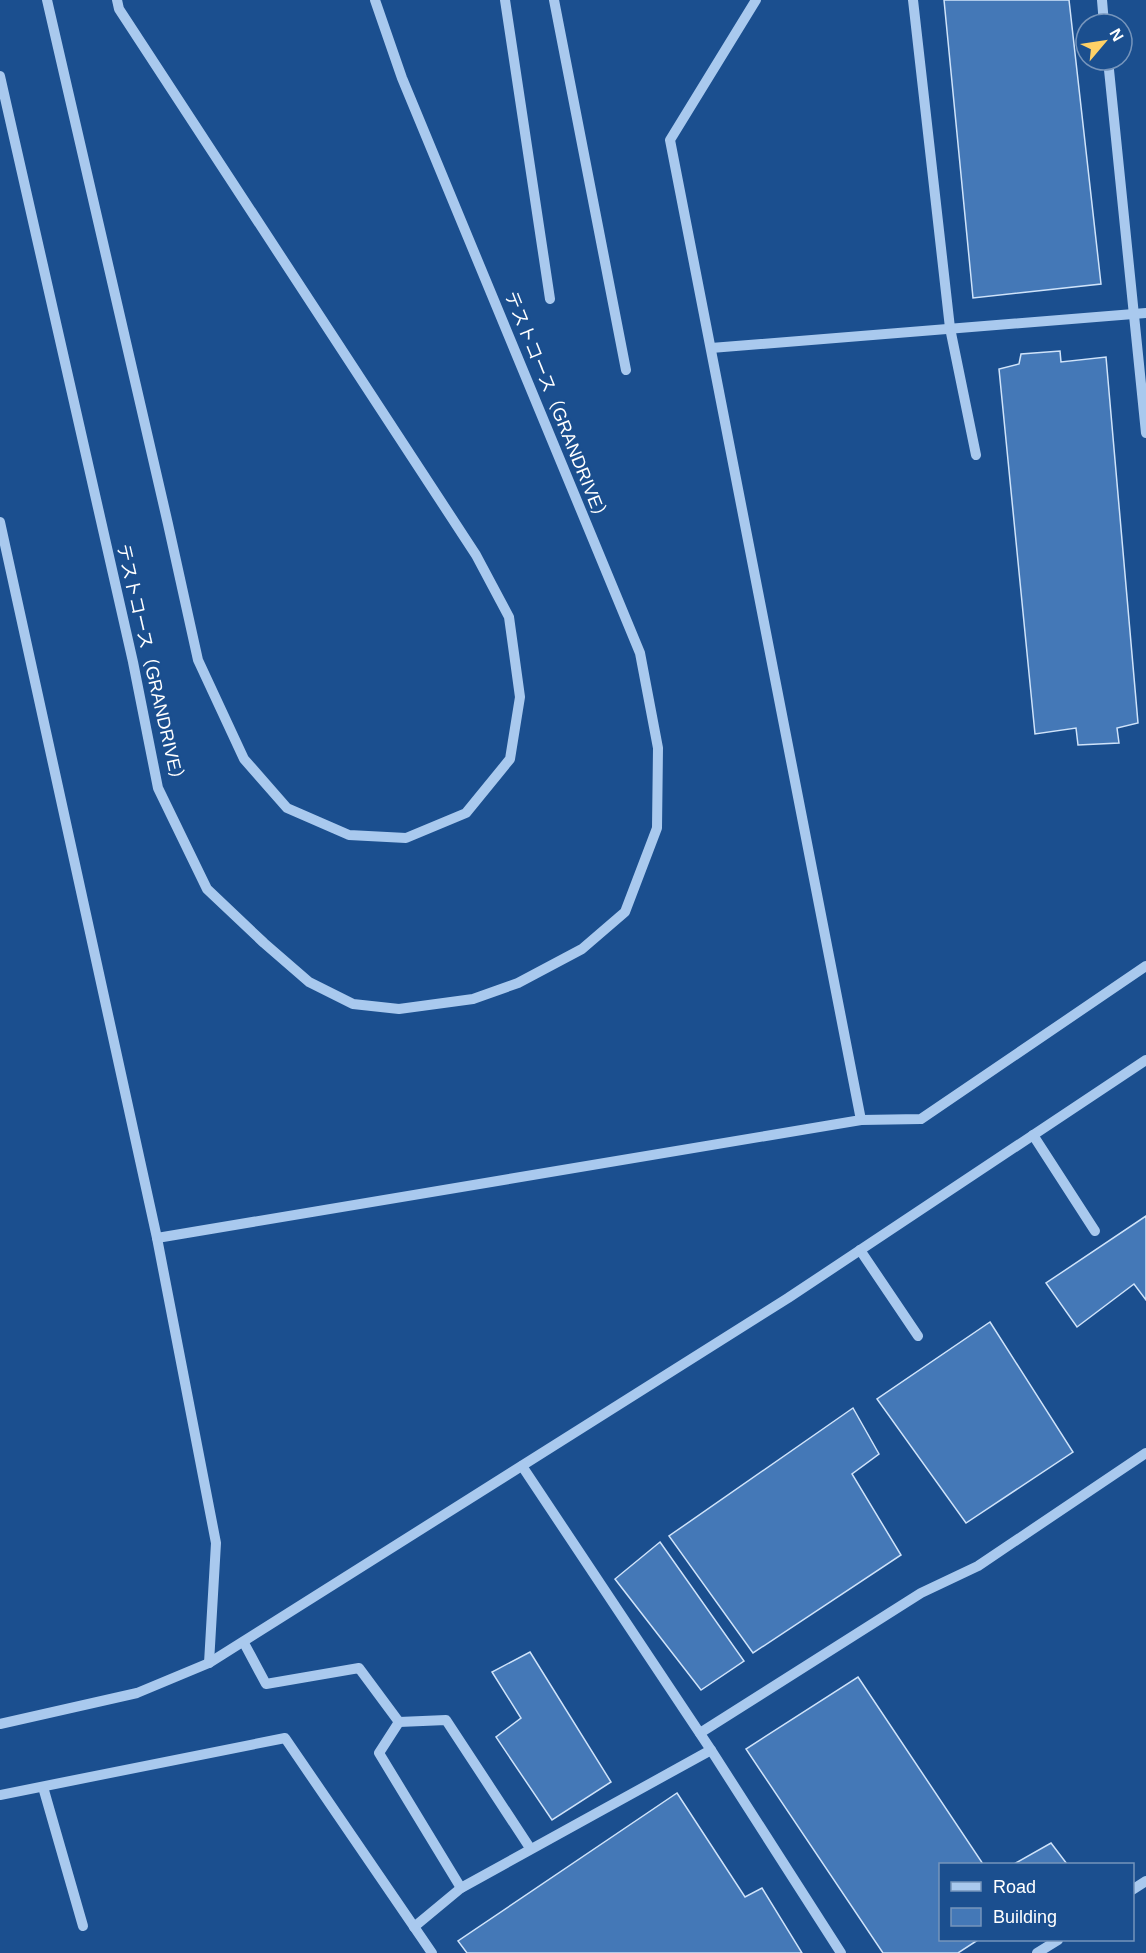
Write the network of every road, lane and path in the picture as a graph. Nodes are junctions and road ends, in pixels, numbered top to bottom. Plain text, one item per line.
1 (47, 0) edge
2 (117, 0) edge
3 (375, 0) edge
4 (506, 0) edge
5 (554, 0) edge
6 (756, 0) edge
7 (913, 0) edge
8 (1109, 72) edge
9 (0, 76) edge
10 (550, 299) dead end
11 (1146, 313) edge
12 (1134, 314) junction
13 (950, 328) junction
14 (711, 348) junction
15 (626, 370) dead end
16 (1146, 433) edge
17 (976, 455) dead end
18 (0, 522) edge
19 (1146, 966) edge
20 (1146, 1060) edge
21 (861, 1120) junction
22 (1033, 1135) junction
23 (1095, 1231) dead end
24 (157, 1238) junction
25 (860, 1250) junction
26 (918, 1336) dead end
27 (1146, 1453) edge
28 (522, 1466) junction
29 (244, 1643) junction
30 (209, 1663) junction
31 (399, 1722) junction
32 (0, 1724) edge
33 (700, 1733) junction
34 (711, 1750) junction
35 (43, 1787) junction
36 (0, 1795) edge
37 (530, 1848) junction
38 (461, 1888) junction
39 (83, 1926) dead end
40 (414, 1927) junction
41 (1056, 1941) edge
42 (432, 1953) edge
43 (841, 1953) edge
44 (1037, 1953) edge

1 - 2 street
3 - 9 street, テストコース（GRANDRIVE）
4 - 10 street
5 - 15 street
6 - 14 street
7 - 13 street
8 - 12 street
11 - 12 street
12 - 13 street
12 - 16 street
13 - 14 street
13 - 17 street
14 - 21 street
18 - 24 street
19 - 21 street
20 - 22 street
21 - 24 street
22 - 23 street
22 - 25 street
24 - 30 street
25 - 26 street
25 - 28 street
27 - 33 street
28 - 29 street
28 - 33 street
29 - 30 street
29 - 31 street
30 - 32 street
31 - 37 street
31 - 38 street
33 - 34 street
34 - 37 street
34 - 43 street
35 - 36 street
35 - 39 street
35 - 40 street
37 - 38 street
38 - 40 street
40 - 42 street
41 - 44 street

